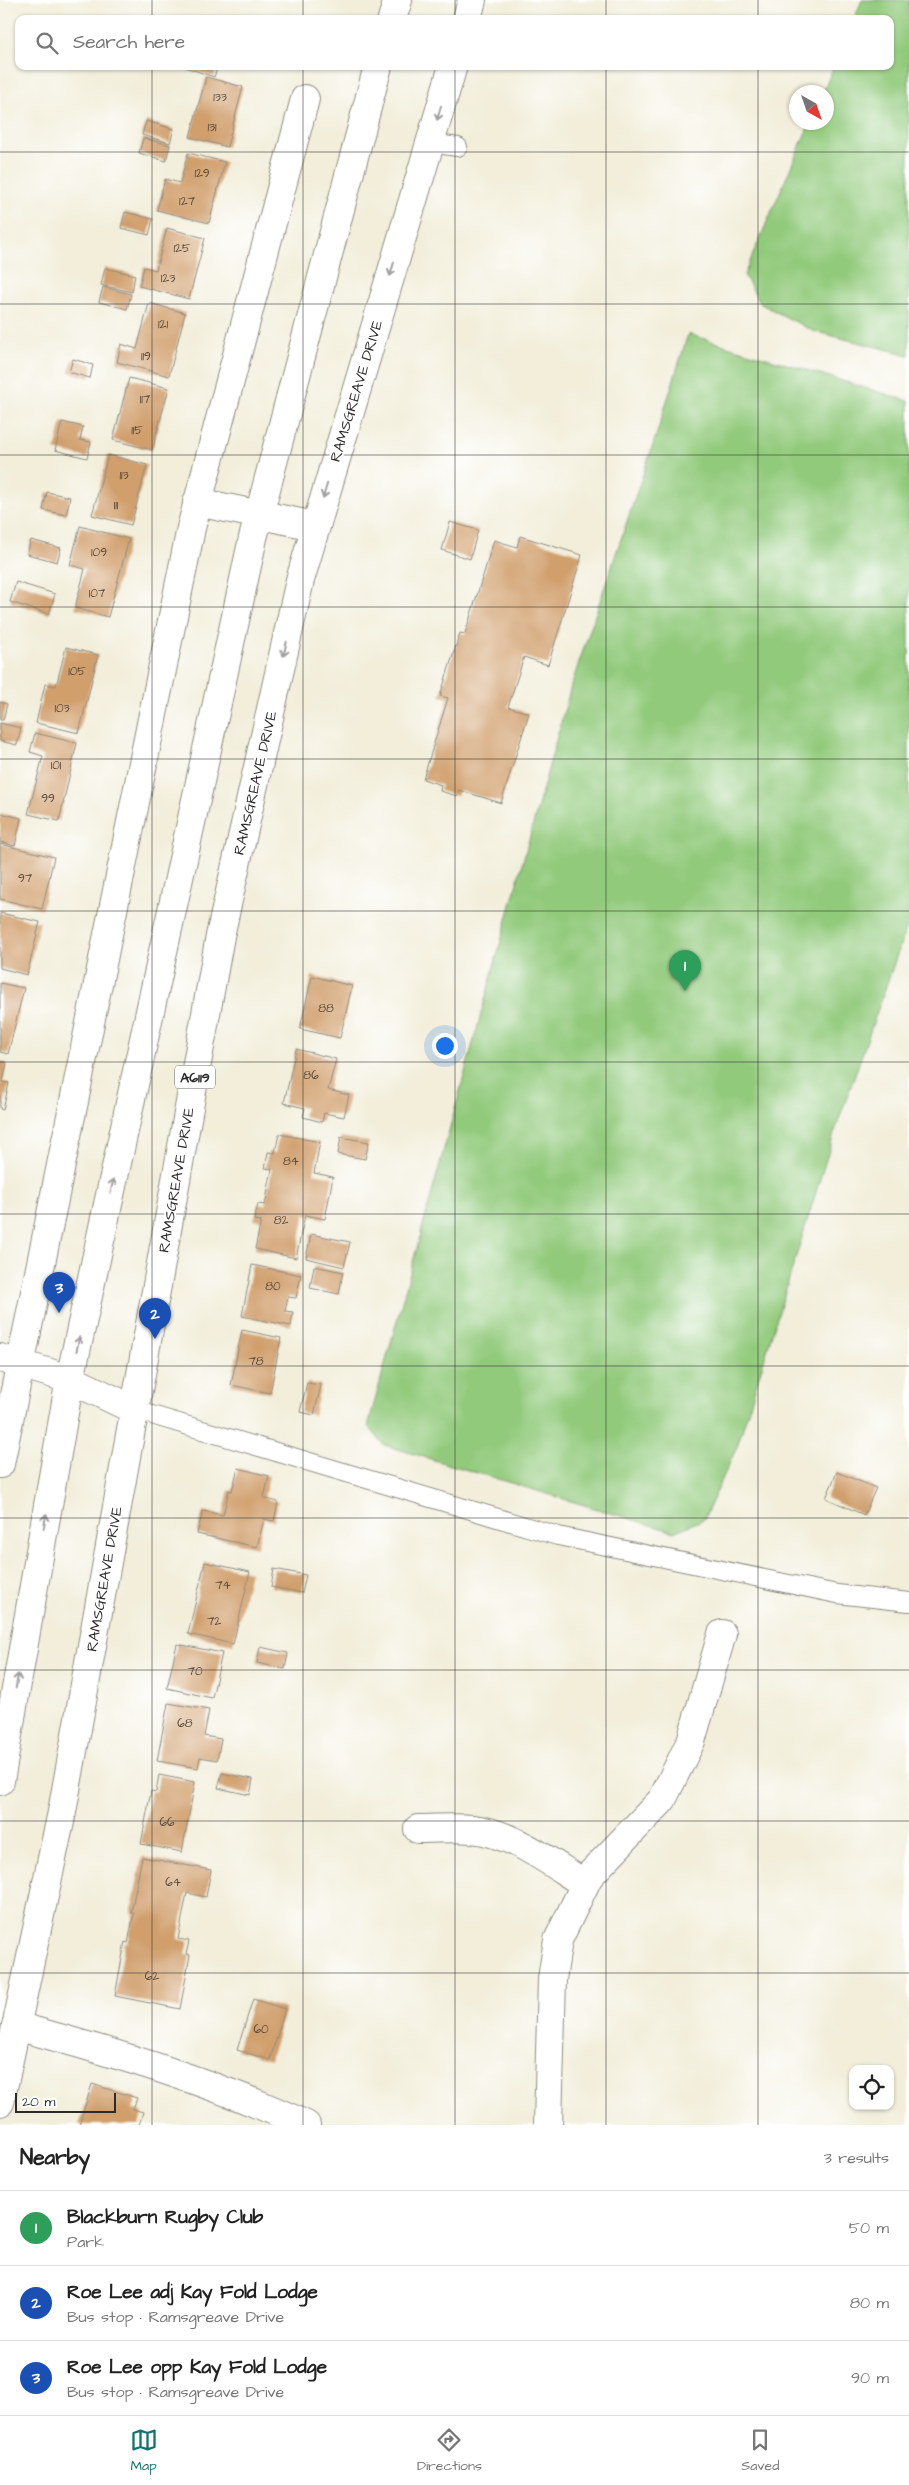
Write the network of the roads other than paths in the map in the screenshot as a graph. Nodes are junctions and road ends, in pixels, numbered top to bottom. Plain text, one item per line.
1 (398, 0) edge
2 (472, 0) edge
3 (393, 15) edge
4 (467, 15) edge
5 (377, 70) edge
6 (451, 70) edge
7 (305, 99) dead end
8 (430, 143) junction
9 (458, 147) dead end
10 (197, 502) junction
11 (259, 516) junction
12 (315, 526) junction
13 (10, 1360) edge
14 (70, 1379) junction
15 (135, 1410) junction
16 (0, 1464) edge
17 (909, 1602) edge
18 (722, 1634) dead end
19 (0, 1781) edge
20 (418, 1829) dead end
21 (585, 1884) junction
22 (16, 2026) junction
23 (0, 2102) edge
24 (306, 2125) edge
25 (548, 2125) edge

1 - 3 main road
2 - 4 main road
5 - 11 main road
6 -> 8 main road, RAMSGREAVE DRIVE / A6119
7 - 10 main road
8 - 9 lane
8 -> 12 main road, RAMSGREAVE DRIVE / A6119
10 - 11 main road
10 - 13 main road
11 - 12 main road
14 -> 11 main road
12 -> 15 main road, RAMSGREAVE DRIVE / A6119
13 - 14 main road
13 - 16 main road
14 - 15 main road
19 -> 14 main road
15 - 17 lane
15 - 22 main road, RAMSGREAVE DRIVE / A6119
18 - 21 main road
20 - 21 main road
21 - 25 main road
22 - 23 main road, RAMSGREAVE DRIVE / A6119
22 - 24 main road

